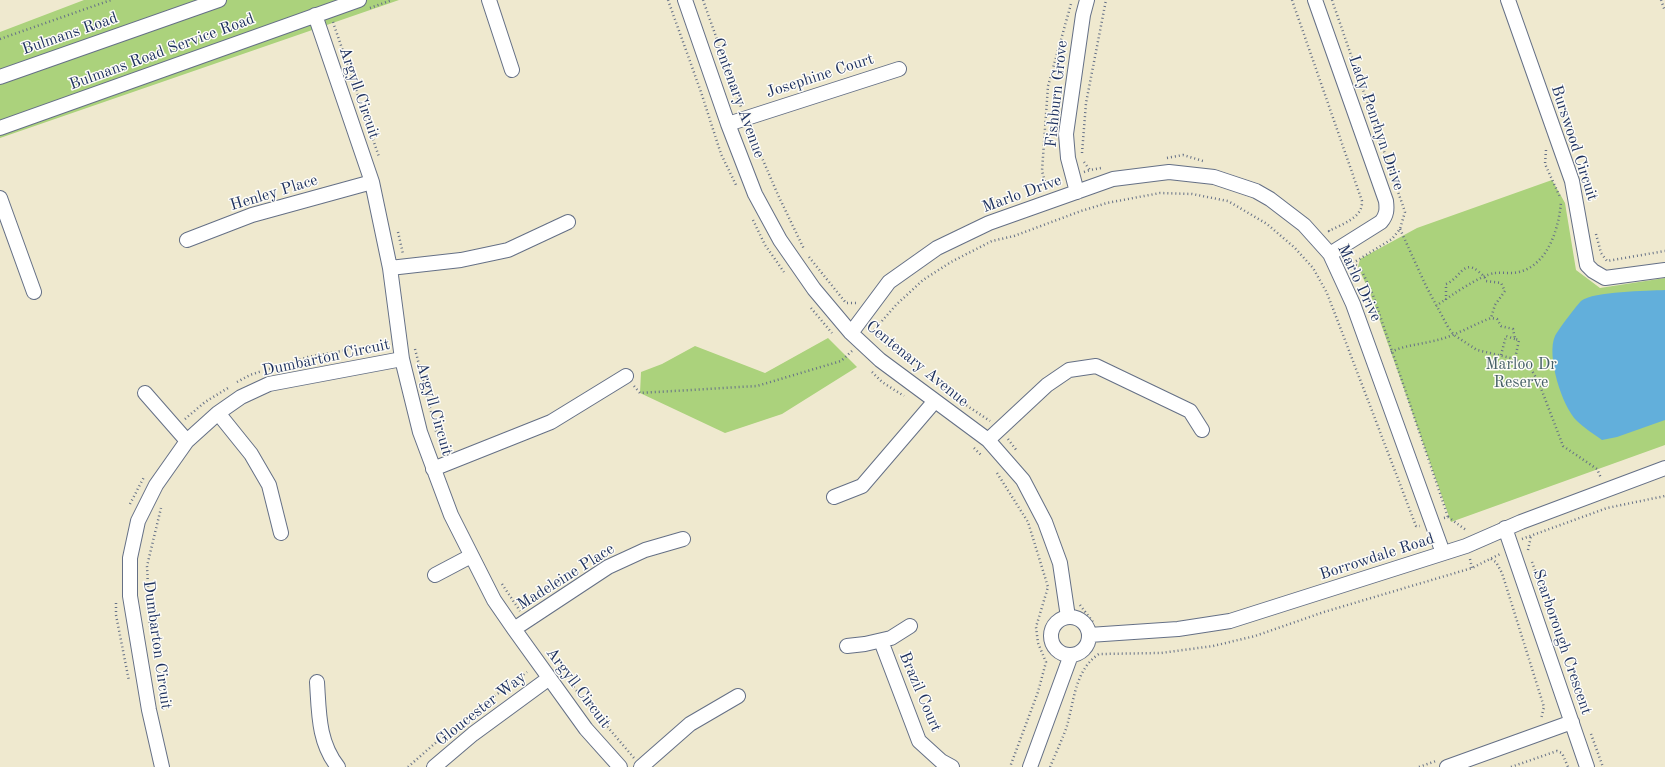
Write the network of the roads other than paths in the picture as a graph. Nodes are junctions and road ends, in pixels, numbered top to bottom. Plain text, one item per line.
1 (219, 0) edge
2 (359, 0) edge
3 (489, 0) edge
4 (684, 0) edge
5 (1087, 0) edge
6 (1315, 0) edge
7 (1508, 0) edge
8 (315, 15) junction
9 (899, 69) dead end
10 (512, 70) dead end
11 (0, 77) edge
12 (728, 124) junction
13 (0, 128) edge
14 (372, 182) junction
15 (1077, 192) junction
16 (0, 198) edge
17 (568, 222) dead end
18 (187, 240) dead end
19 (1335, 250) junction
20 (390, 268) junction
21 (1665, 270) edge
22 (34, 292) dead end
23 (854, 343) junction
24 (402, 359) junction
25 (626, 376) road end
26 (145, 393) dead end
27 (934, 402) junction
28 (218, 413) junction
29 (1202, 430) dead end
30 (988, 440) junction
31 (187, 441) junction
32 (1665, 468) edge
33 (433, 469) junction
34 (834, 497) dead end
35 (1505, 528) junction
36 (281, 533) dead end
37 (683, 539) dead end
38 (1443, 553) junction
39 (470, 556) junction
40 (435, 575) dead end
41 (1068, 617) junction
42 (910, 626) dead end
43 (514, 629) junction
44 (1089, 635) junction
45 (881, 641) junction
46 (847, 646) dead end
47 (1071, 655) junction
48 (548, 679) junction
49 (317, 682) dead end
50 (738, 696) dead end
51 (1572, 722) junction
52 (1443, 763) edge
53 (162, 767) edge
54 (338, 767) edge
55 (434, 767) edge
56 (620, 767) edge
57 (641, 767) edge
58 (952, 767) edge
59 (1030, 767) edge
60 (1587, 767) edge

1 - 11 street, Bulmans Road
2 - 8 street, Bulmans Road Service Road
3 - 10 street
4 - 12 street, Centenary Avenue
5 - 15 street, Fishburn Grove
6 - 19 street, Lady Penrhyn Drive
7 - 21 street, Burswood Circuit
8 - 13 street, Bulmans Road Service Road
8 - 14 street, Argyll Circuit
9 - 12 street, Josephine Court
12 - 23 street, Centenary Avenue
14 - 18 street, Henley Place
14 - 20 street, Argyll Circuit
15 - 19 street, Marlo Drive
15 - 23 street, Marlo Drive
16 - 22 street
17 - 20 street
19 - 38 street, Marlo Drive
20 - 24 street, Argyll Circuit
23 - 27 street, Centenary Avenue
24 - 28 street, Dumbarton Circuit
24 - 33 street, Argyll Circuit
25 - 33 street
26 - 31 street
27 - 30 street, Centenary Avenue
27 - 34 street
28 - 31 street, Dumbarton Circuit
28 - 36 street
29 - 30 street
30 - 41 street, Centenary Avenue
31 - 53 street, Dumbarton Circuit
32 - 35 street, Borrowdale Road
33 - 39 street, Argyll Circuit
35 - 38 street, Borrowdale Road
35 - 51 street, Scarborough Crescent
37 - 43 street, Madeleine Place
38 - 44 street, Borrowdale Road
39 - 40 street
39 - 43 street, Argyll Circuit
41 - 44 street
41 - 47 street
42 - 45 street, Brazil Court
43 - 48 street, Argyll Circuit
44 - 47 street
45 - 46 street, Brazil Court
45 - 58 street, Brazil Court
47 - 59 street
48 - 55 street, Gloucester Way
48 - 56 street, Argyll Circuit
49 - 54 street
50 - 57 street
51 - 52 street
51 - 60 street, Scarborough Crescent

